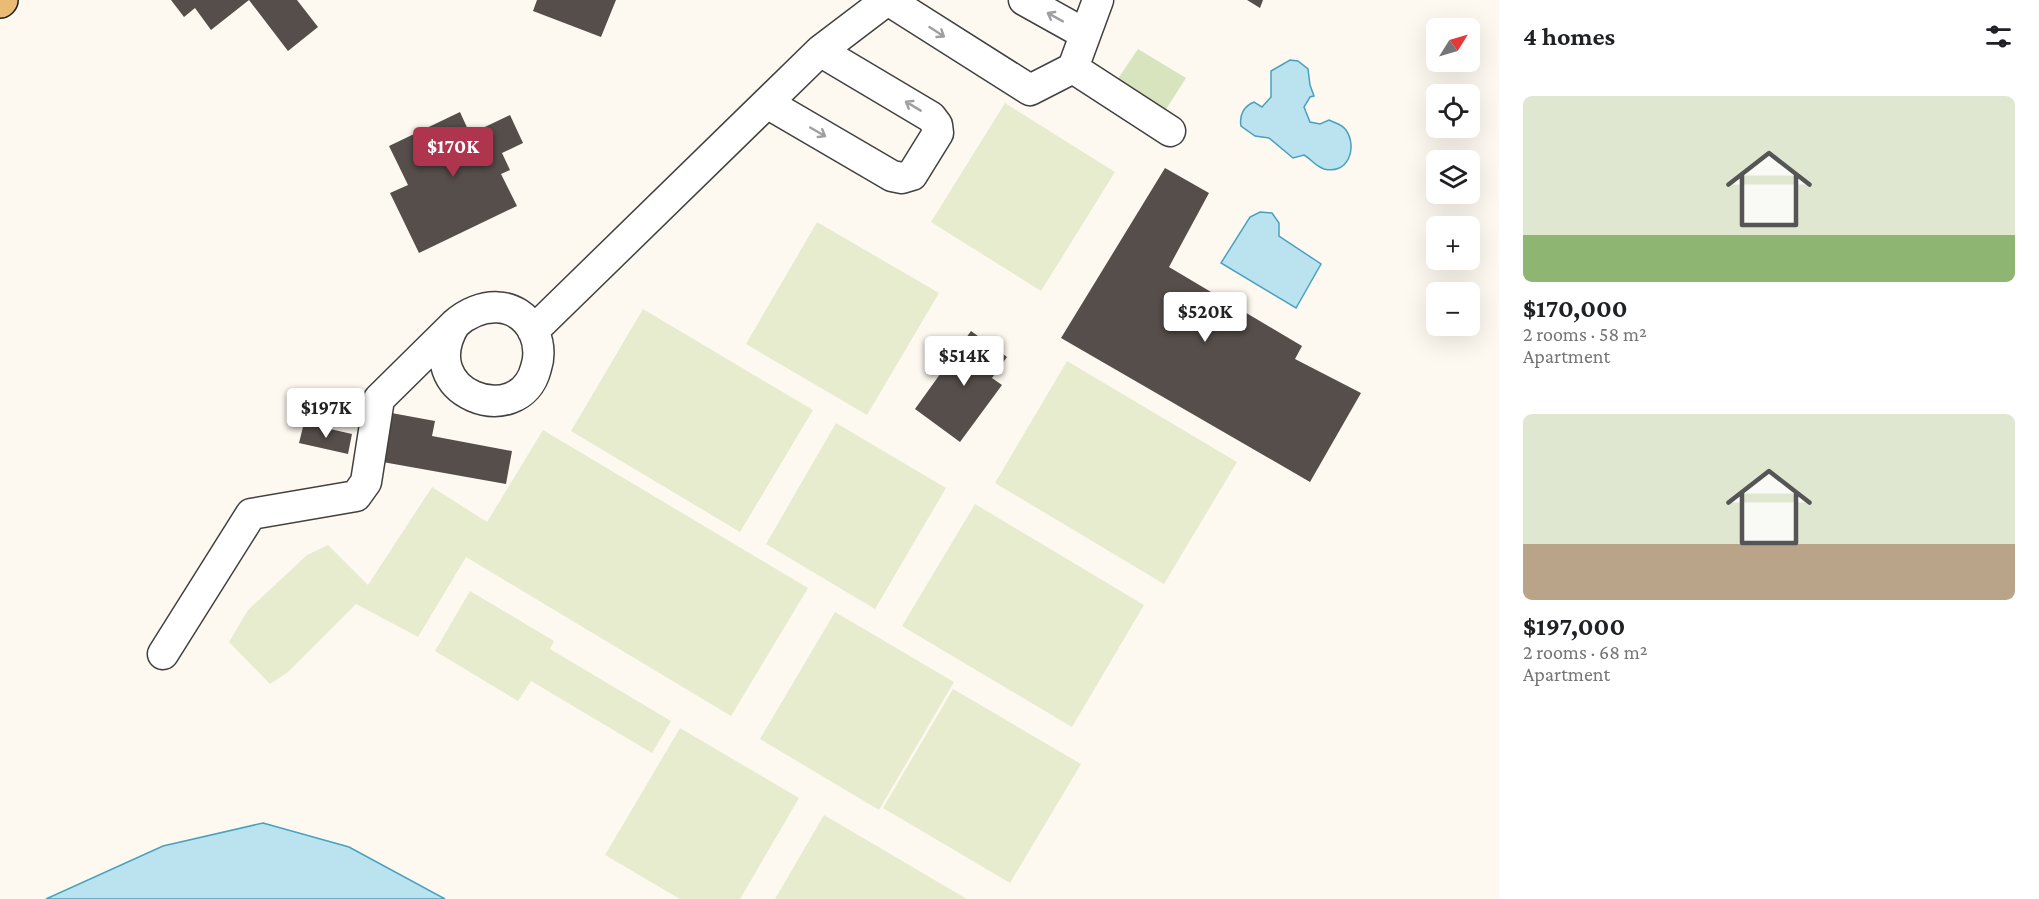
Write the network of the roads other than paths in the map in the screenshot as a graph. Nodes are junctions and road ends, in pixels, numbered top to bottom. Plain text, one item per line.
1 (887, 0) edge
2 (1024, 0) edge
3 (1098, 0) edge
4 (1085, 34) junction
5 (820, 51) junction
6 (1073, 68) junction
7 (767, 103) junction
8 (1170, 131) dead end
9 (455, 324) junction
10 (533, 331) junction
11 (163, 654) dead end

1 - 5 lane
1 -> 6 lane
4 -> 2 lane
3 - 4 lane
4 - 6 lane
5 - 7 lane
7 -> 5 lane
6 - 8 lane
7 - 10 lane
9 - 10 lane
9 - 10 lane
9 - 11 lane

